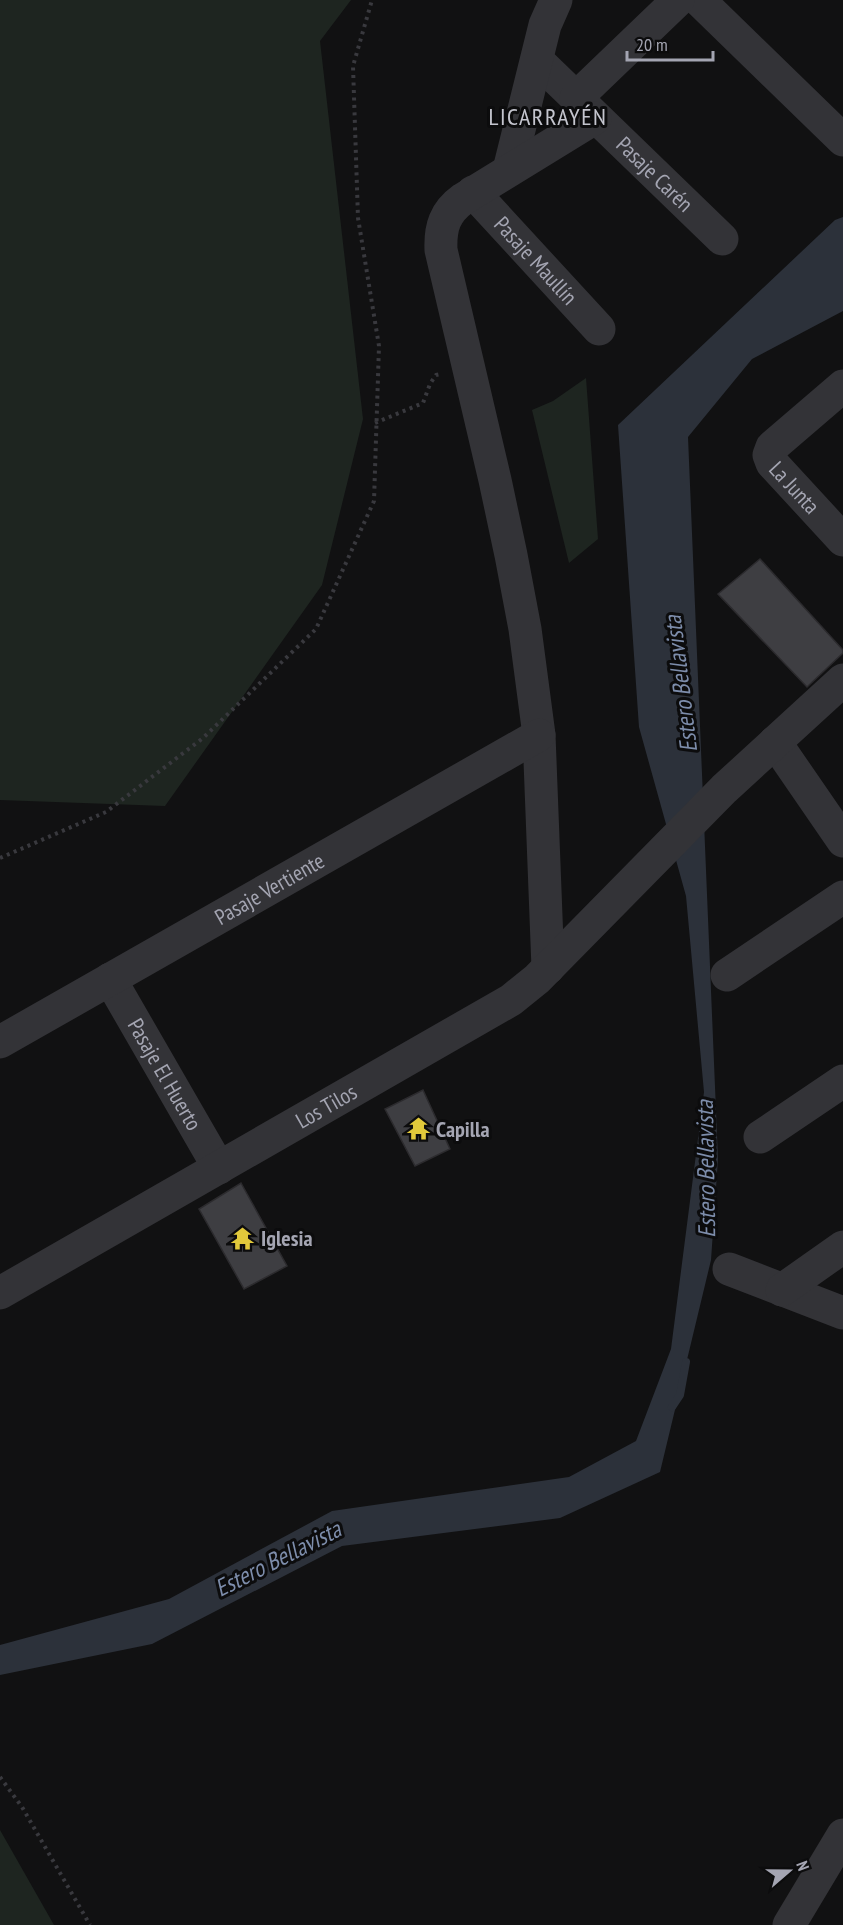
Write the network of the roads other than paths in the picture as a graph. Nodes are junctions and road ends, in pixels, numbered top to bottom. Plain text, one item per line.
1 (556, 0) edge
2 (678, 0) edge
3 (699, 0) edge
4 (537, 60) junction
5 (586, 108) junction
6 (843, 140) edge
7 (509, 170) junction
8 (473, 192) junction
9 (722, 239) dead end
10 (599, 329) dead end
11 (843, 386) edge
12 (843, 540) edge
13 (843, 680) edge
14 (539, 735) junction
15 (776, 742) junction
16 (843, 841) edge
17 (843, 897) edge
18 (548, 968) junction
19 (727, 975) dead end
20 (110, 979) junction
21 (0, 1042) edge
22 (843, 1081) edge
23 (760, 1137) dead end
24 (219, 1168) junction
25 (843, 1247) edge
26 (729, 1269) dead end
27 (782, 1290) junction
28 (0, 1293) edge
29 (843, 1313) edge
30 (843, 1835) edge
31 (789, 1925) edge

1 - 4 street
2 - 5 street
3 - 6 street
4 - 5 street, Pasaje Carén
4 - 7 street
5 - 7 street
5 - 9 street, Pasaje Carén
7 - 8 street
8 - 10 street, Pasaje Maullín
8 - 14 street
11 - 12 street, La Junta
13 - 15 street, Los Tilos
14 - 18 street
14 - 20 street, Pasaje Vertiente
15 - 16 street
15 - 18 street, Los Tilos
17 - 19 street
18 - 24 street, Los Tilos
20 - 21 street, Pasaje Vertiente
20 - 24 street, Pasaje El Huerto
22 - 23 street
24 - 28 street, Los Tilos
25 - 27 street
26 - 27 street
27 - 29 street
30 - 31 street

